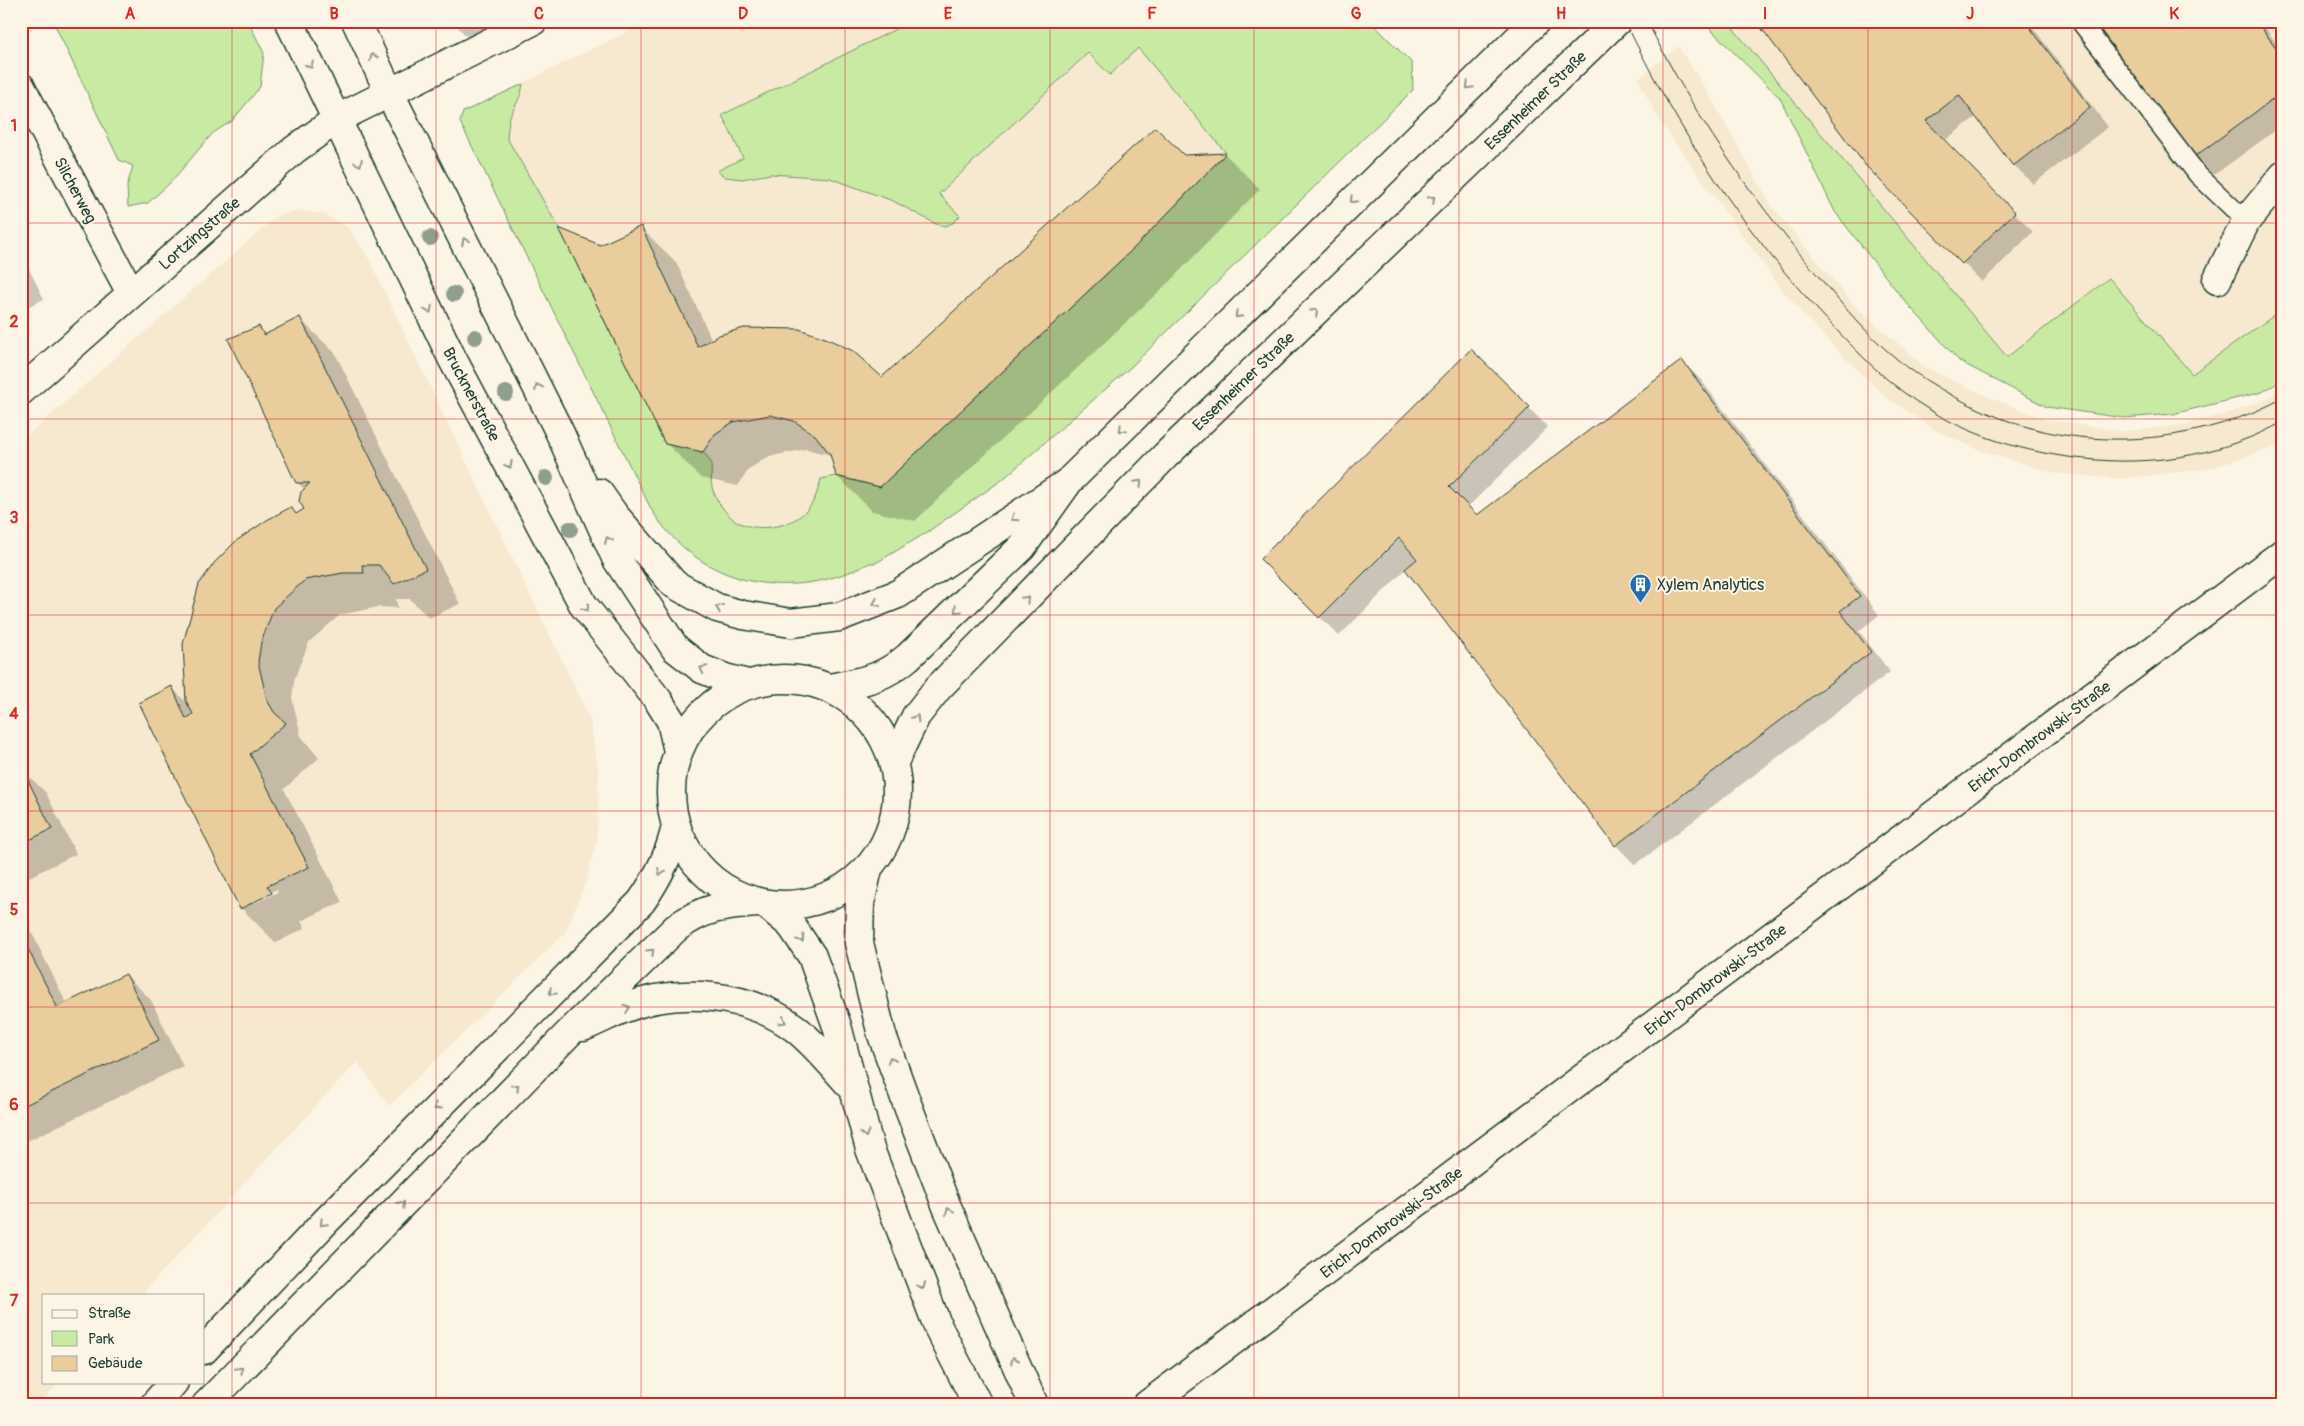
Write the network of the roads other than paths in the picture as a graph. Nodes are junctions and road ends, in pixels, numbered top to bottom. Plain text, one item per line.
1 (289, 21) edge
2 (356, 21) edge
3 (533, 21) edge
4 (1536, 21) edge
5 (1617, 21) edge
6 (2080, 21) edge
7 (21, 86) edge
8 (390, 92) junction
9 (338, 119) junction
10 (2283, 176) edge
11 (2246, 221) junction
12 (2216, 280) dead end
13 (131, 293) junction
14 (21, 391) edge
15 (559, 431) junction
16 (1070, 482) junction
17 (2283, 553) edge
18 (748, 684) junction
19 (830, 688) junction
20 (678, 751) junction
21 (894, 762) junction
22 (676, 826) junction
23 (868, 869) junction
24 (762, 904) junction
25 (567, 1035) junction
26 (852, 1087) junction
27 (205, 1349) edge
28 (172, 1384) edge
29 (154, 1405) edge
30 (206, 1405) edge
31 (978, 1405) edge
32 (1034, 1405) edge
33 (1148, 1405) edge

1 -> 9 main road, Brucknerstraße
8 -> 2 main road
3 - 8 main road, Lortzingstraße
4 -> 16 main road
21 -> 5 main road, Essenheimer Straße
6 - 11 lane
7 - 13 main road, Silcherweg
8 - 9 main road, Lortzingstraße
15 -> 8 main road
9 - 13 main road, Lortzingstraße
9 -> 20 main road, Brucknerstraße
10 - 11 main road
11 - 12 main road
13 - 14 main road, Lortzingstraße
16 -> 15 main road
18 -> 15 main road
16 -> 19 main road
17 - 33 main road, Erich-Dombrowski-Straße
18 - 19 main road
18 - 20 main road
19 - 21 main road
20 - 22 main road
21 - 23 main road
22 - 24 main road
22 -> 27 main road
23 - 24 main road
32 -> 23 main road
25 -> 24 main road
24 -> 26 main road
25 -> 26 main road
30 -> 25 main road
26 -> 31 main road
28 - 29 main road

